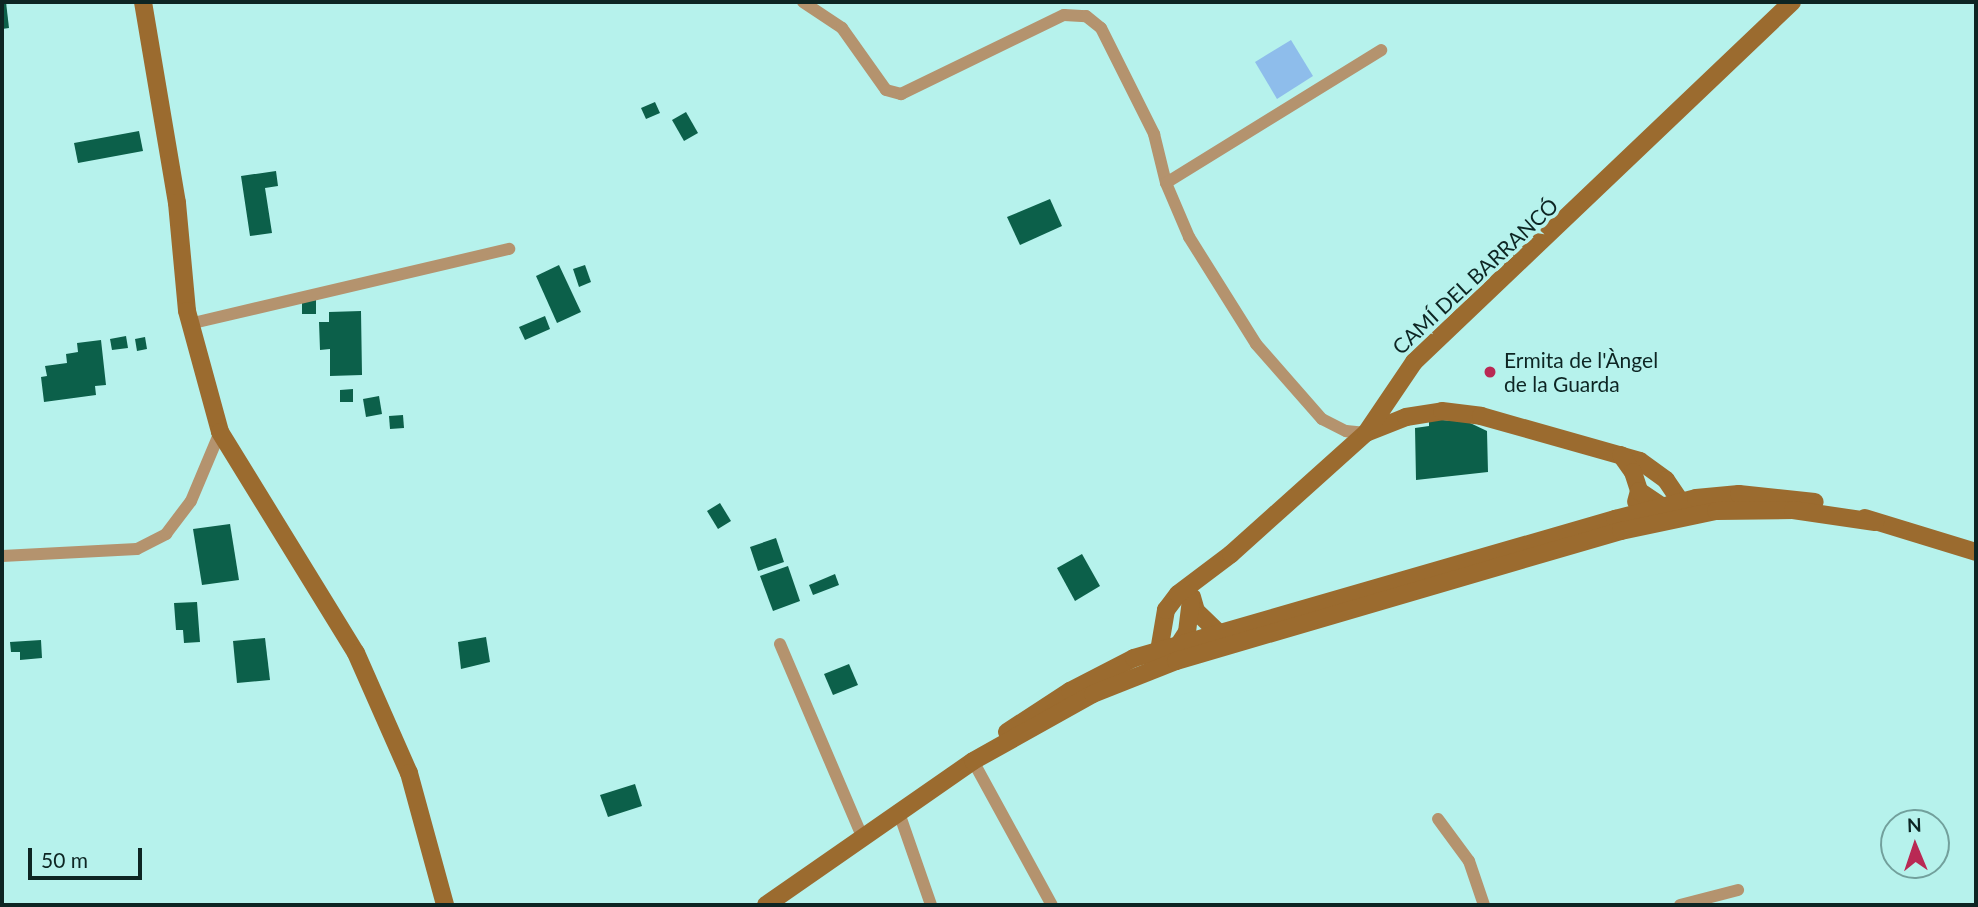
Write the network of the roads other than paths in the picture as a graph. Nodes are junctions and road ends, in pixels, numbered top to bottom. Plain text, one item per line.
1 (143, 2) edge
2 (803, 2) edge
3 (1792, 2) edge
4 (1381, 50) dead end
5 (1166, 184) junction
6 (509, 249) dead end
7 (189, 324) junction
8 (220, 432) junction
9 (1366, 433) junction
10 (1621, 455) junction
11 (1666, 480) junction
12 (1639, 491) junction
13 (1681, 502) junction
14 (1658, 508) junction
15 (1793, 510) junction
16 (1633, 514) junction
17 (1875, 522) junction
18 (1602, 537) junction
19 (1976, 552) edge
20 (2, 556) edge
21 (1193, 583) junction
22 (1191, 601) junction
23 (1340, 612) junction
24 (1165, 630) junction
25 (1219, 633) junction
26 (1185, 638) junction
27 (780, 644) dead end
28 (1159, 651) junction
29 (1116, 683) junction
30 (973, 761) junction
31 (898, 810) junction
32 (1438, 819) dead end
33 (862, 836) junction
34 (1738, 890) dead end
35 (446, 905) edge
36 (766, 905) edge
37 (931, 905) edge
38 (1052, 905) edge
39 (1484, 905) edge
40 (1680, 905) edge

1 - 7 main road
2 - 5 street
3 - 9 main road, CAMÍ DEL BARRANCÓ
4 - 5 street
5 - 9 street
6 - 7 street
7 - 8 main road
8 - 20 street
8 - 35 main road
9 - 10 main road
9 - 21 main road, CAMÍ DEL BARRANCÓ
10 - 11 main road
10 - 12 main road
11 - 13 main road
11 - 14 main road
12 - 14 main road
12 - 16 main road
13 - 14 main road
13 - 17 main road
14 - 15 main road
14 - 16 main road
14 - 18 main road
15 - 17 main road
15 - 18 main road
16 - 25 main road
17 - 19 main road
18 - 23 main road
21 - 22 main road
21 - 24 main road, CAMÍ DEL BARRANCÓ
22 - 25 main road
22 - 26 main road
23 - 26 main road
23 - 29 main road
24 - 26 main road
24 - 28 main road, CAMÍ DEL BARRANCÓ
25 - 26 main road
26 - 28 main road
26 - 29 main road
27 - 33 street
28 - 30 main road
29 - 30 main road
30 - 31 main road
30 - 38 street
31 - 33 main road
31 - 37 street
32 - 39 street
33 - 36 main road
34 - 40 street

